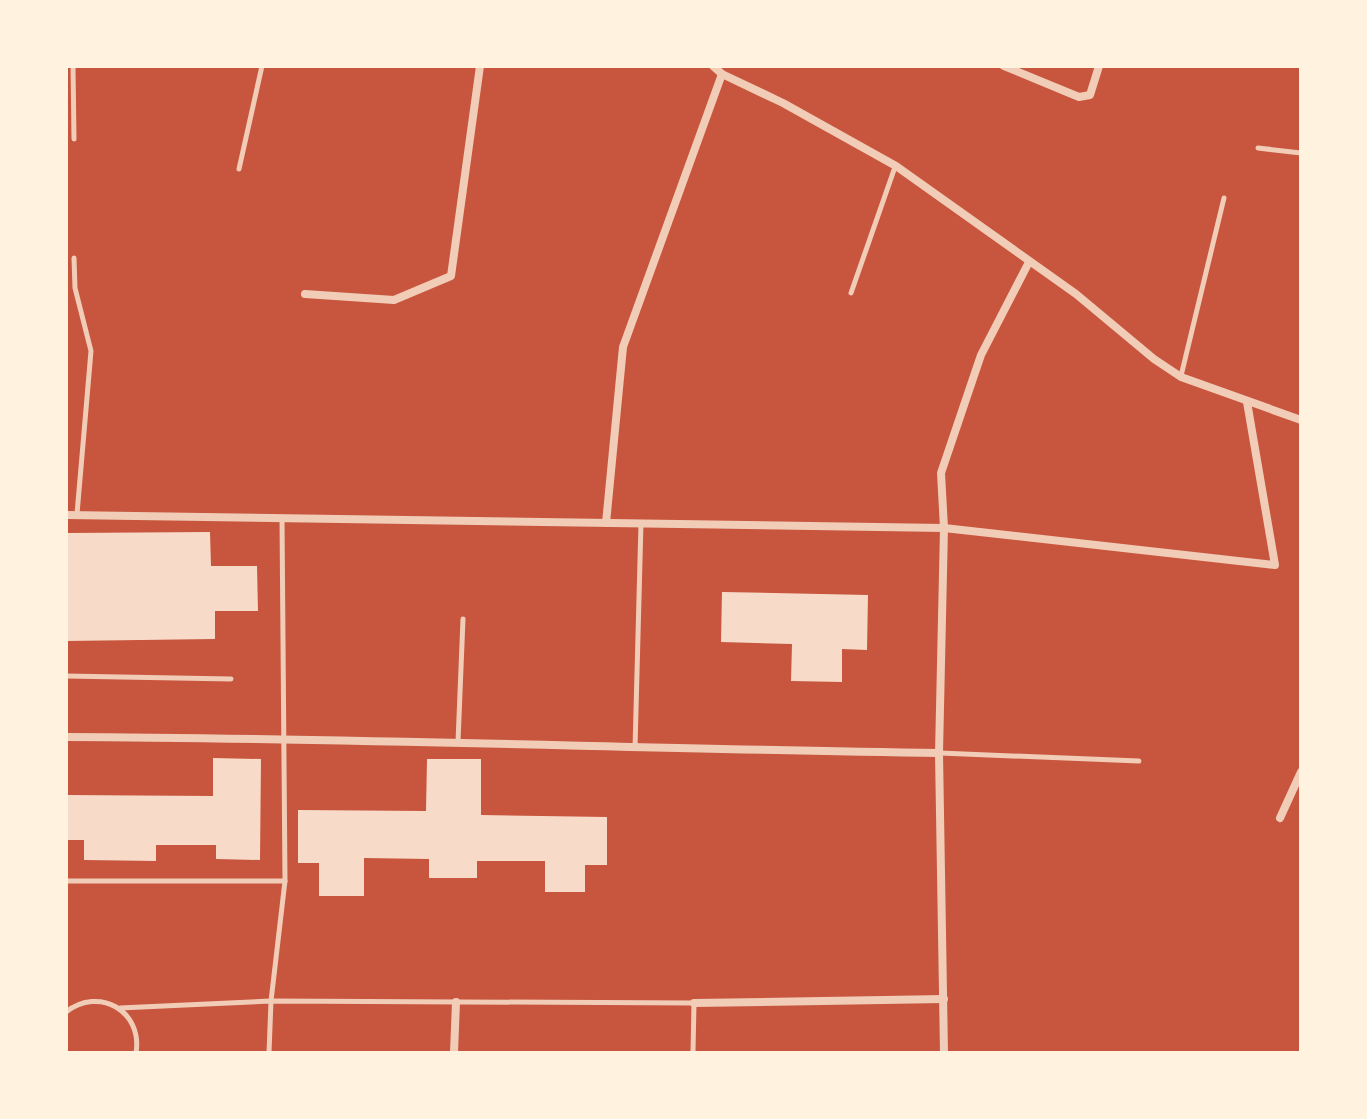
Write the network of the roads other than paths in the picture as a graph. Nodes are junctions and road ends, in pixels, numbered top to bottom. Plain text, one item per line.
1 (73, 66) edge
2 (262, 66) edge
3 (480, 66) edge
4 (713, 66) edge
5 (1004, 66) edge
6 (1099, 66) edge
7 (722, 74) junction
8 (74, 139) dead end
9 (1258, 148) dead end
10 (1301, 153) edge
11 (896, 166) junction
12 (239, 169) dead end
13 (1224, 198) dead end
14 (74, 258) dead end
15 (1029, 262) junction
16 (851, 293) dead end
17 (305, 294) dead end
18 (1181, 377) junction
19 (1247, 402) junction
20 (1301, 420) edge
21 (77, 514) junction
22 (66, 515) edge
23 (282, 518) junction
24 (606, 523) junction
25 (641, 523) junction
26 (944, 528) junction
27 (463, 619) dead end
28 (66, 676) edge
29 (231, 679) dead end
30 (66, 737) edge
31 (286, 738) junction
32 (458, 743) junction
33 (635, 749) junction
34 (939, 753) junction
35 (1139, 761) dead end
36 (1301, 772) edge
37 (1280, 818) dead end
38 (66, 881) edge
39 (285, 881) junction
40 (944, 999) junction
41 (271, 1001) junction
42 (456, 1002) junction
43 (694, 1003) junction
44 (66, 1005) edge
45 (74, 1005) junction
46 (120, 1008) junction
47 (66, 1012) edge
48 (136, 1053) edge
49 (269, 1053) edge
50 (454, 1053) edge
51 (693, 1053) edge
52 (944, 1053) edge

1 - 8 lane
2 - 12 lane
3 - 17 street
4 - 7 street
5 - 6 street
7 - 11 street
7 - 24 street
9 - 10 lane
11 - 15 street
11 - 16 lane
13 - 18 lane
14 - 21 lane
15 - 18 street
15 - 26 street
18 - 19 street
19 - 20 street
19 - 26 street
21 - 22 street
21 - 23 street
23 - 24 street
23 - 31 lane
24 - 25 street
25 - 26 street
25 - 33 lane
26 - 34 street
27 - 32 lane
28 - 29 lane
30 - 31 street
31 - 32 street
31 - 39 lane
32 - 33 street
33 - 34 street
34 - 35 lane
34 - 40 street
36 - 37 street
38 - 39 lane
39 - 41 lane
40 - 43 street
40 - 52 street
41 - 42 lane
41 - 46 lane
41 - 49 lane
42 - 43 lane
42 - 50 street
43 - 51 lane
44 - 45 lane
45 - 46 lane
45 - 47 lane
46 - 48 lane

